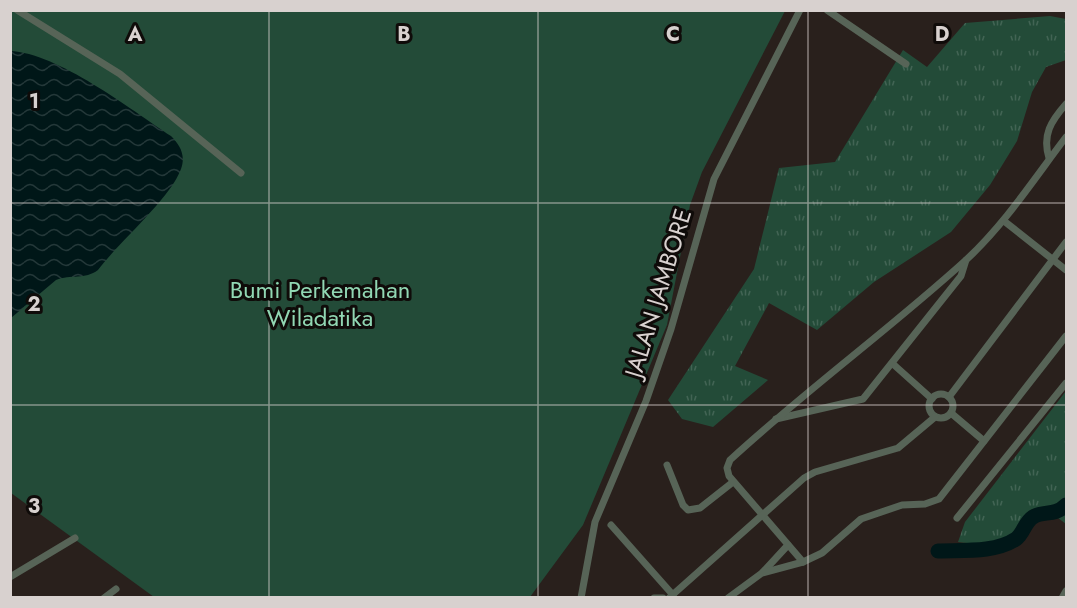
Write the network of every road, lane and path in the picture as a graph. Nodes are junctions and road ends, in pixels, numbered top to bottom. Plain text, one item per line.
1 (17, 10) edge
2 (800, 10) edge
3 (827, 10) edge
4 (906, 64) dead end
5 (1066, 104) edge
6 (1066, 137) edge
7 (1050, 158) junction
8 (241, 173) dead end
9 (1004, 221) junction
10 (1066, 242) edge
11 (1053, 259) junction
12 (966, 260) junction
13 (1066, 270) edge
14 (1066, 336) edge
15 (893, 364) junction
16 (1066, 384) edge
17 (949, 397) junction
18 (932, 399) junction
19 (951, 413) junction
20 (935, 417) junction
21 (774, 420) junction
22 (984, 441) junction
23 (667, 465) dead end
24 (733, 482) junction
25 (761, 514) junction
26 (957, 518) dead end
27 (611, 525) dead end
28 (75, 538) dead end
29 (788, 545) junction
30 (803, 561) junction
31 (762, 573) junction
32 (10, 577) edge
33 (116, 589) dead end
34 (1066, 591) edge
35 (671, 596) edge
36 (104, 597) edge
37 (581, 597) edge
38 (654, 597) edge
39 (663, 597) edge
40 (728, 597) edge
41 (1062, 597) edge

1 - 8 street
2 - 37 street, JALAN JAMBORE
3 - 4 street
5 - 7 street
6 - 7 street
7 - 9 street
9 - 11 street
9 - 12 street
10 - 11 street
11 - 13 street
11 - 17 street
12 - 15 street
12 - 21 street
14 - 22 street
15 - 18 street
15 - 21 street
16 - 26 street
17 - 18 street
17 - 19 street
18 - 20 street
19 - 20 street
19 - 22 street
20 - 25 street
21 - 24 street
22 - 30 street
23 - 24 street
24 - 25 street
25 - 29 street
25 - 35 street
27 - 35 street
28 - 32 street
29 - 30 street
29 - 31 street
30 - 31 street
31 - 40 street
33 - 36 street
34 - 41 street
38 - 39 street

